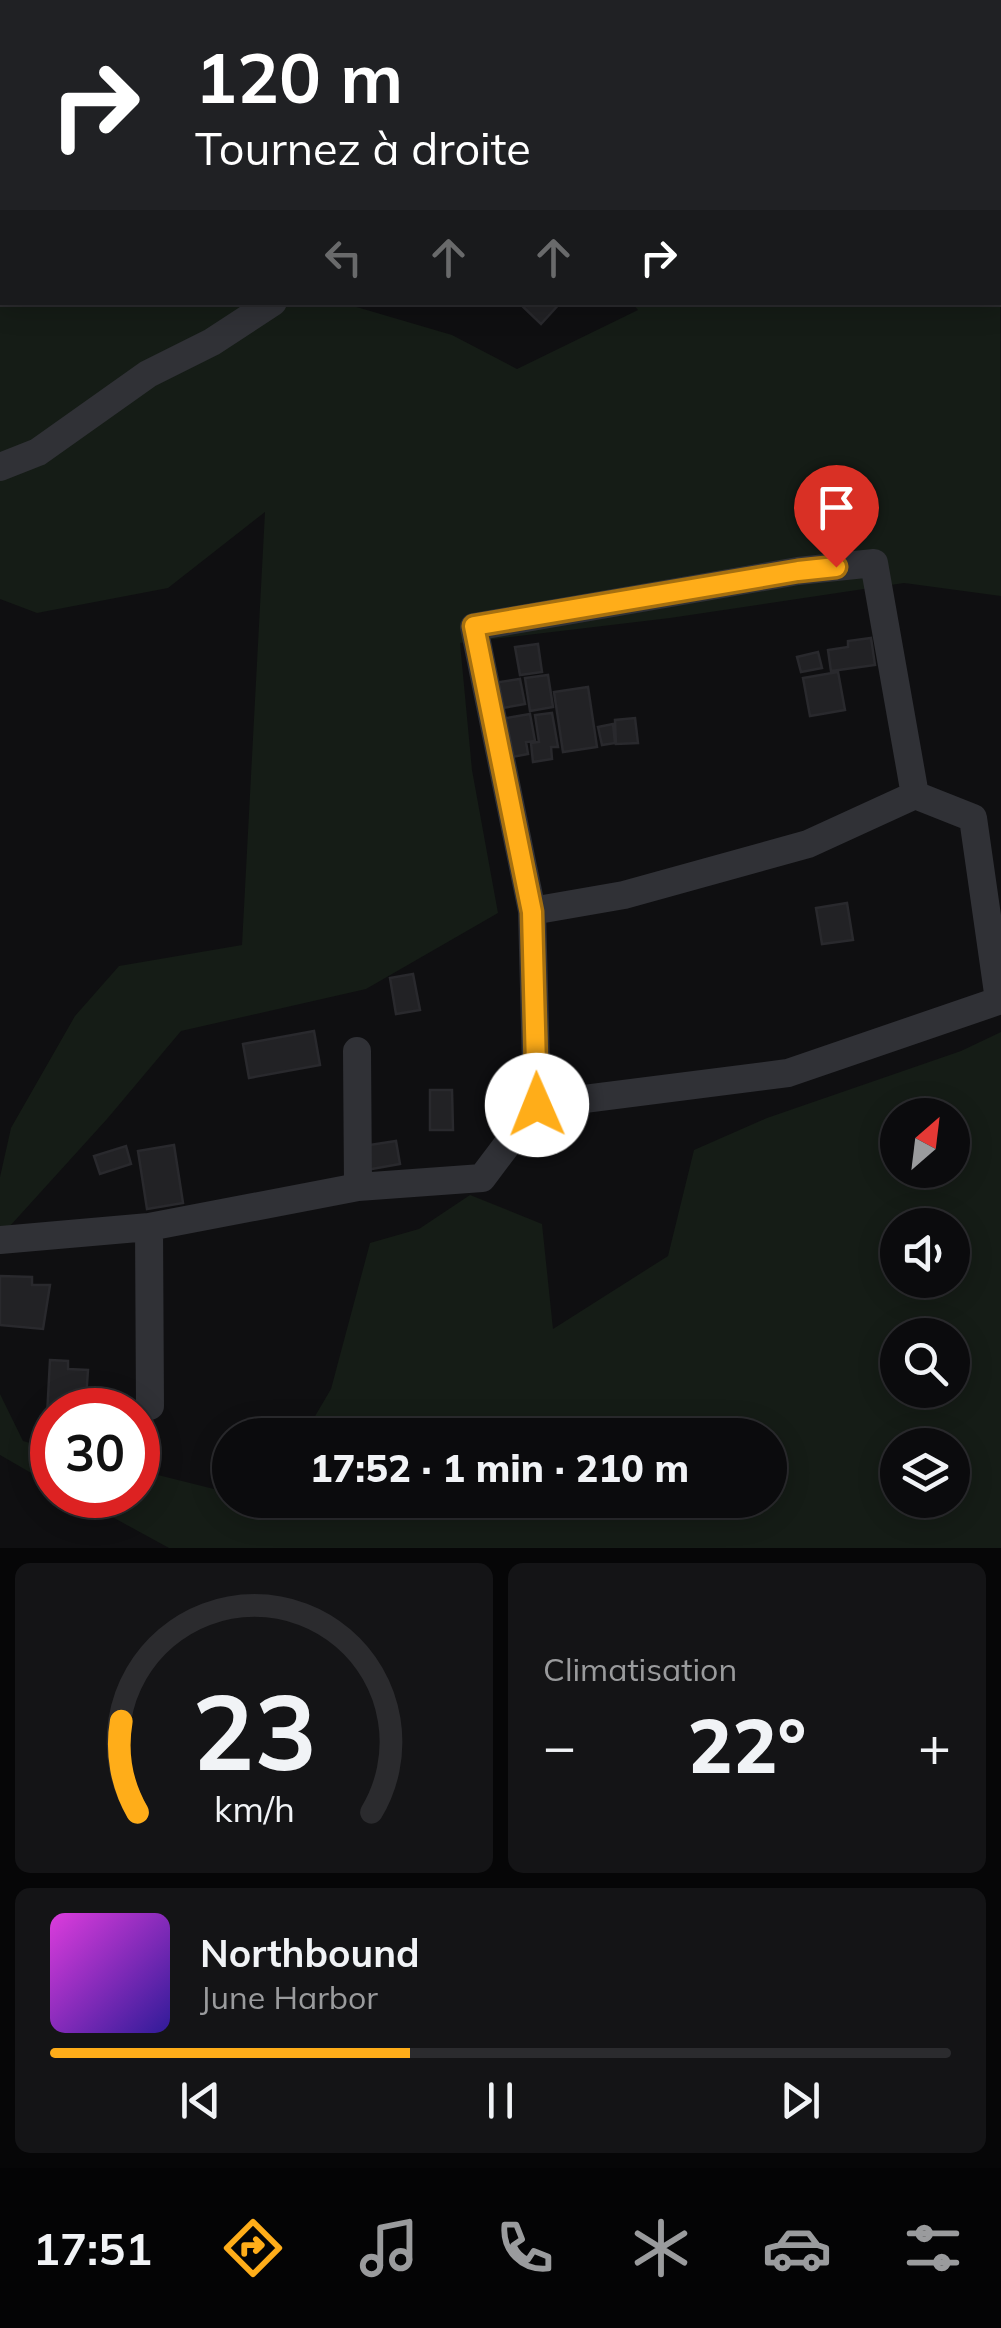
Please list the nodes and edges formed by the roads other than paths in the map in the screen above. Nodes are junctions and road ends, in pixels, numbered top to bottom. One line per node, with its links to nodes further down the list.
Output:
1 (268, 305): 2 (street)
2 (0, 467)
3 (915, 795): 4 (street); 4 (street); 5 (street)
4 (532, 912): 7 (street)
5 (1000, 1000): 7 (street)
6 (358, 1051): 8 (street)
7 (537, 1105): 8 (street)
8 (358, 1187): 9 (street)
9 (149, 1227): 10 (street); 11 (street)
10 (0, 1240)
11 (150, 1388)

